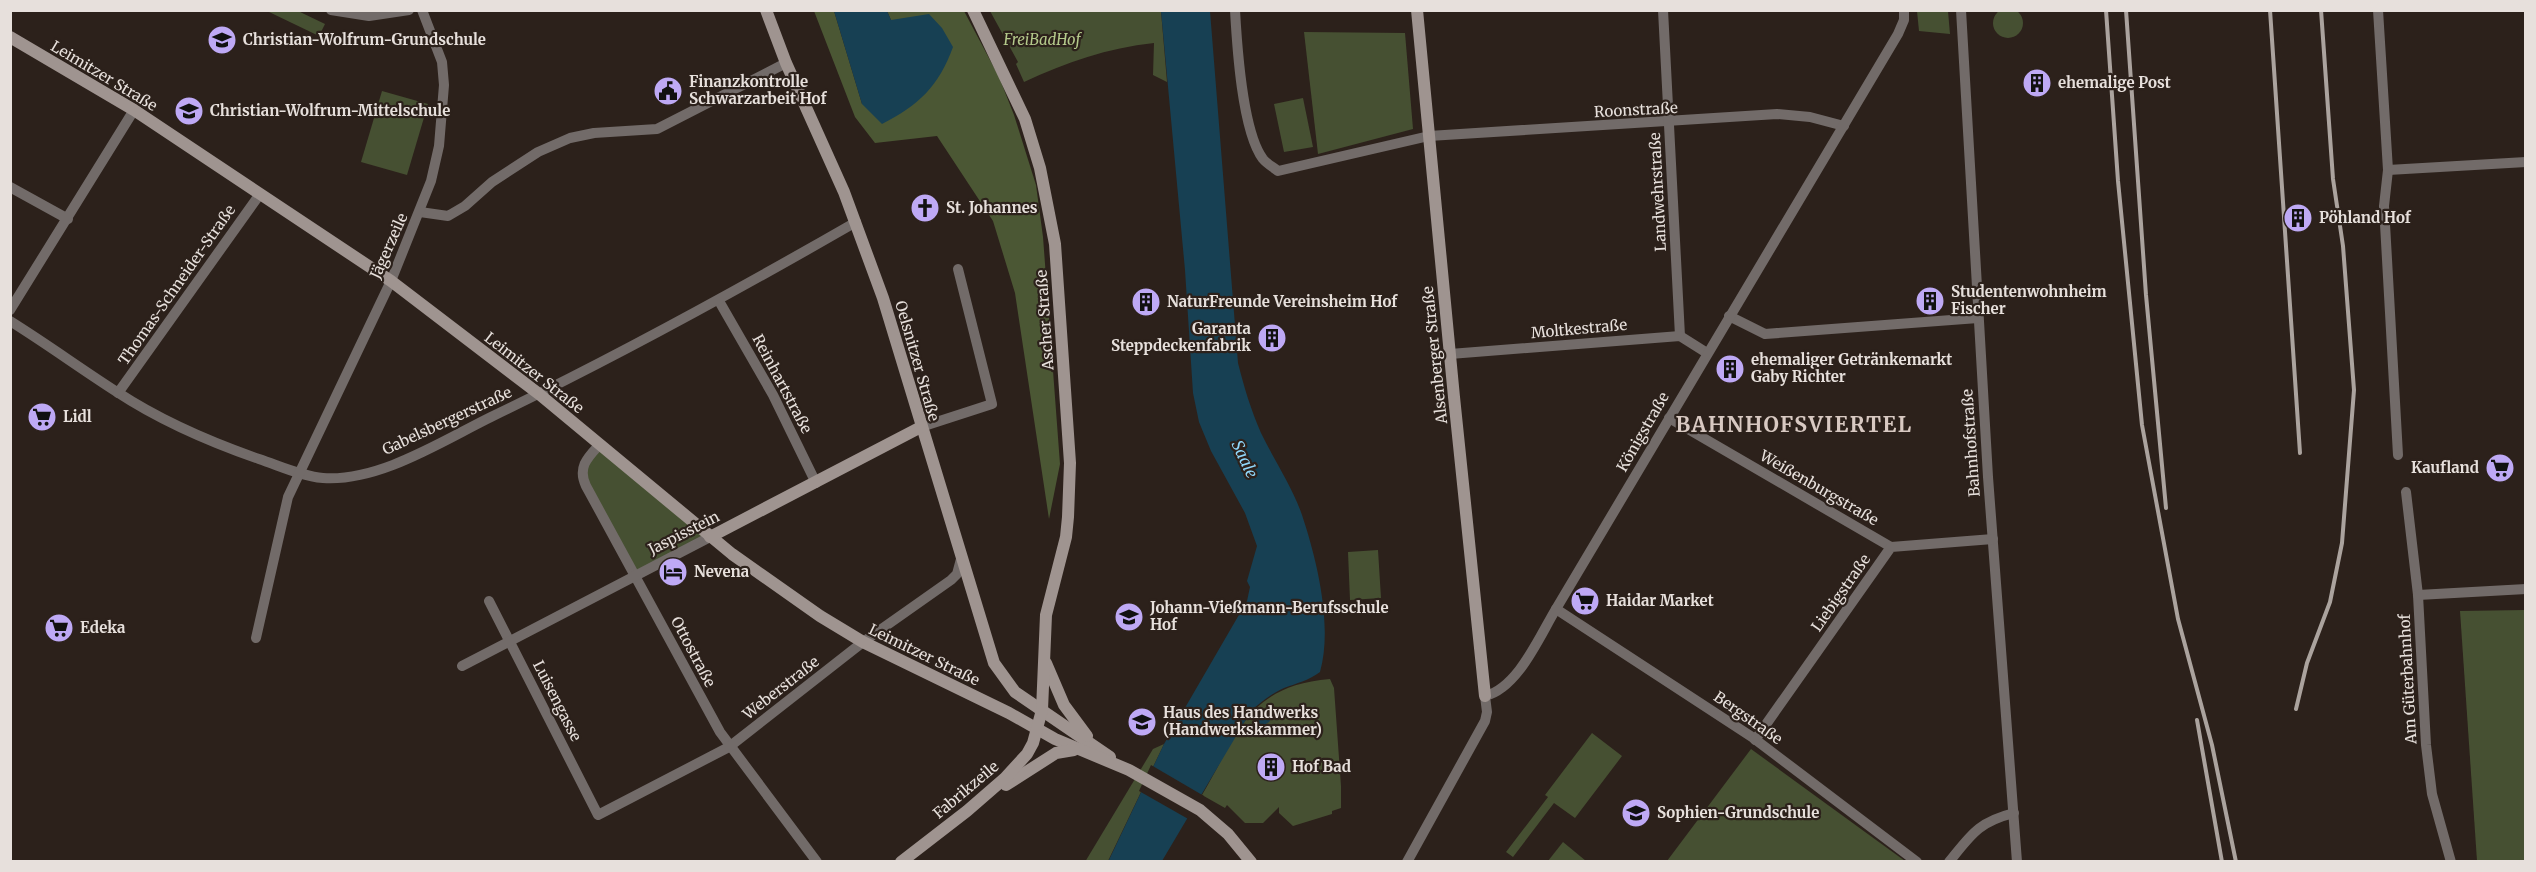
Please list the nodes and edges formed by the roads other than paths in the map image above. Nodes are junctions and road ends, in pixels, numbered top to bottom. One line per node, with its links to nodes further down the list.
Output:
1 (332, 10): 2 (street)
2 (409, 10)
3 (422, 10): 22 (street)
4 (766, 10): 13 (street, Oelsnitzer Straße)
5 (973, 10): 54 (street, Ascher Straße)
6 (1235, 10): 17 (street, Roonstraße)
7 (1417, 10): 17 (street, Alsenberger Straße)
8 (1663, 10): 15 (street, Landwehrstraße)
9 (1904, 10): 16 (street, Königstraße)
10 (1961, 10): 30 (street, Bahnhofstraße)
11 (2378, 10): 19 (street)
12 (10, 38): 14 (street, Leimitzer Straße)
13 (786, 63): 22 (street, Jägerzeile); 24 (street, Oelsnitzer Straße)
14 (134, 110): 21 (street, Leimitzer Straße); 23 (street)
15 (1669, 123): 16 (street, Roonstraße); 17 (street, Roonstraße); 32 (street, Landwehrstraße)
16 (1844, 126): 29 (street, Königstraße)
17 (1429, 136): 34 (street, Alsenberger Straße)
18 (2526, 162): 19 (street)
19 (2388, 170): 40 (street)
20 (10, 187): 23 (street)
21 (260, 194): 26 (street, Leimitzer Straße); 35 (street, Thomas-Schneider-Straße)
22 (420, 212): 26 (street, Jägerzeile)
23 (68, 219): 28 (street)
24 (856, 222): 27 (street, Gabelsbergerstraße); 38 (street, Oelsnitzer Straße)
25 (958, 269): 38 (street)
26 (391, 281): 36 (street, Leimitzer Straße); 41 (street, Jägerzeile)
27 (719, 301): 36 (street, Gabelsbergerstraße); 42 (street, Reinhartstraße)
28 (10, 310)
29 (1729, 316): 30 (street); 33 (street, Königstraße)
30 (1978, 318): 45 (street, Bahnhofstraße)
31 (10, 321): 35 (street, Gabelsbergerstraße)
32 (1680, 336): 33 (street); 34 (street, Moltkestraße)
33 (1707, 353): 37 (street, Königstraße)
34 (1450, 354): 58 (street, Alsenberger Straße)
35 (118, 393): 41 (street, Gabelsbergerstraße)
36 (540, 394): 39 (street, Leimitzer Straße); 41 (street, Gabelsbergerstraße)
37 (1669, 418): 46 (street, Weißenburgstraße); 52 (street, Königstraße)
38 (921, 428): 42 (street, Jaspisstein); 47 (street, Oelsnitzer Straße)
39 (600, 444): 44 (street, Leimitzer Straße); 48 (street, Ottostraße)
40 (2398, 455)
41 (298, 473): 53 (street, Jägerzeile)
42 (816, 483): 44 (street, Jaspisstein)
43 (2406, 492): 50 (street, Am Güterbahnhof)
44 (710, 537): 48 (street, Jaspisstein); 56 (street, Leimitzer Straße)
45 (1993, 539): 46 (street, Liebigstraße); 67 (street, Bahnhofstraße)
46 (1892, 548): 61 (street, Liebigstraße)
47 (961, 559): 56 (street, Weberstraße); 59 (street, Oelsnitzer Straße)
48 (635, 574): 55 (street, Jaspisstein); 62 (street, Ottostraße)
49 (2526, 589): 50 (street)
50 (2418, 595): 76 (street, Am Güterbahnhof)
51 (489, 601): 55 (street, Luisengasse)
52 (1556, 609): 58 (street, Königstraße); 61 (street, Bergstraße)
53 (256, 638)
54 (1044, 640): 59 (street, Ascher Straße); 63 (street, Ascher Straße)
55 (509, 642): 57 (street, Jaspisstein); 68 (street, Luisengasse)
56 (863, 642): 60 (street, Leimitzer Straße); 62 (street, Weberstraße)
57 (462, 666)
58 (1485, 696): 72 (street)
59 (1042, 710): 60 (street, Fabrikzeile); 63 (street, Oelsnitzer Straße)
60 (1038, 730): 64 (street, Leimitzer Straße); 66 (street, Fabrikzeile)
61 (1755, 740): 73 (street, Bergstraße)
62 (729, 747): 68 (street, Weberstraße); 69 (street, Ottostraße)
63 (1101, 750): 65 (street)
64 (1082, 752): 65 (street, Leimitzer Straße); 66 (street)
65 (1134, 773): 71 (street)
66 (967, 811): 70 (street, Fabrikzeile)
67 (2014, 813): 74 (street); 75 (street, Bahnhofstraße)
68 (598, 815)
69 (817, 861)
70 (901, 861)
71 (1251, 861)
72 (1407, 861)
73 (1917, 861)
74 (1949, 861)
75 (2017, 861)
76 (2451, 861)

